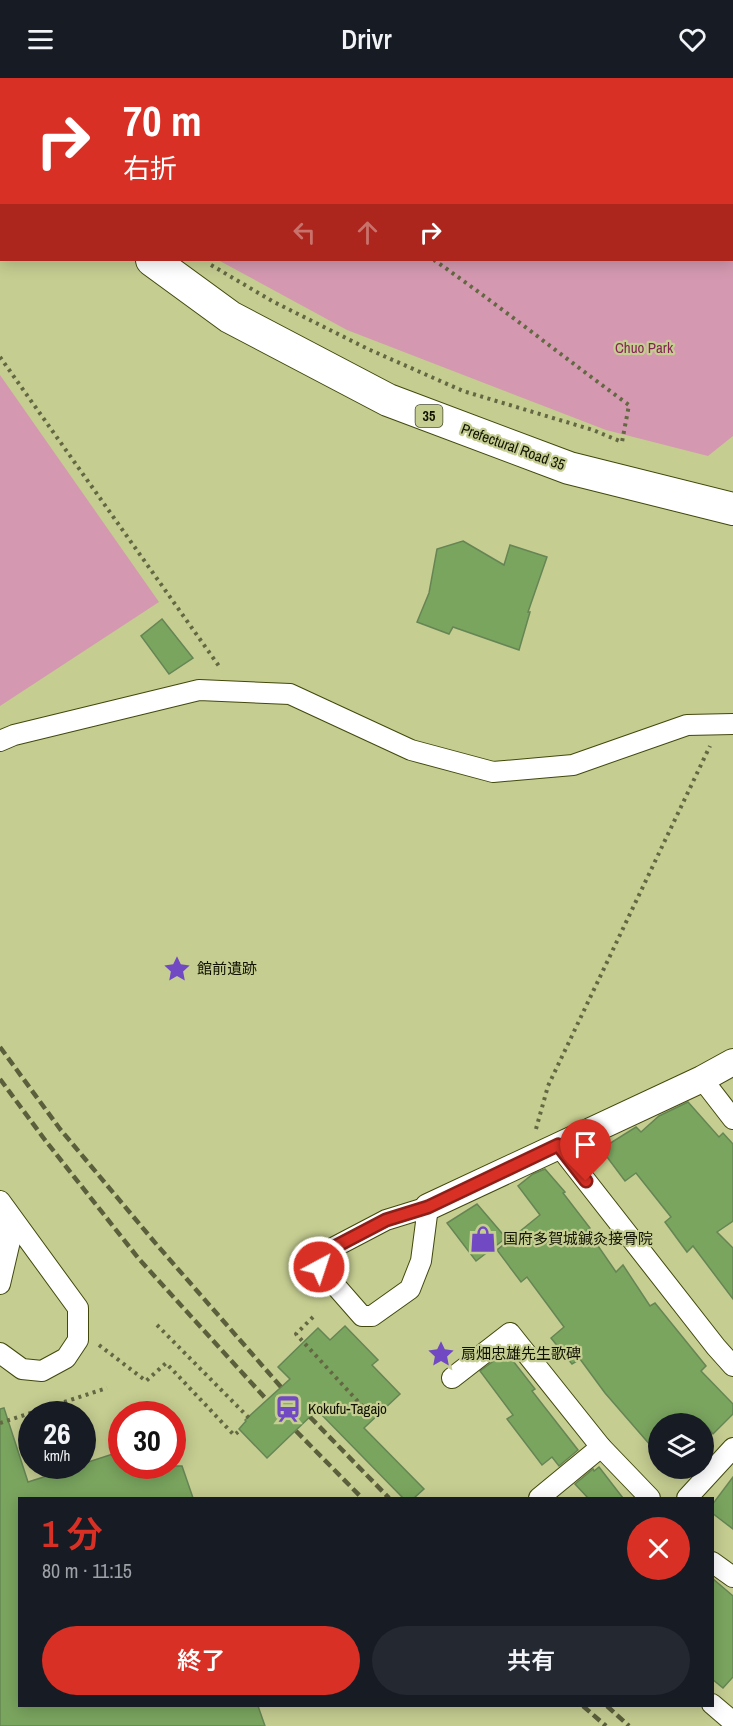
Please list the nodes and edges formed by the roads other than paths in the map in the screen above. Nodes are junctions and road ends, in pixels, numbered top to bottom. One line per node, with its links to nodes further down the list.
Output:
1 (153, 261): 2 (main road, Prefectural Road 35 / 35)
2 (733, 510)
3 (727, 724): 4 (street)
4 (0, 741)
5 (733, 1062): 6 (street)
6 (702, 1078): 7 (street); 8 (street)
7 (733, 1119)
8 (558, 1145): 10 (street); 13 (street)
9 (3, 1206): 11 (street); 12 (street)
10 (428, 1207): 10 (street)
11 (0, 1284)
12 (0, 1353)
13 (733, 1366)
14 (452, 1378): 15 (street)
15 (602, 1446): 17 (street); 18 (street)
16 (733, 1448): 19 (street)
17 (540, 1497)
18 (649, 1497)
19 (688, 1497)
20 (714, 1563): 21 (street)
21 (733, 1577)
22 (714, 1706): 23 (street)
23 (733, 1722)

